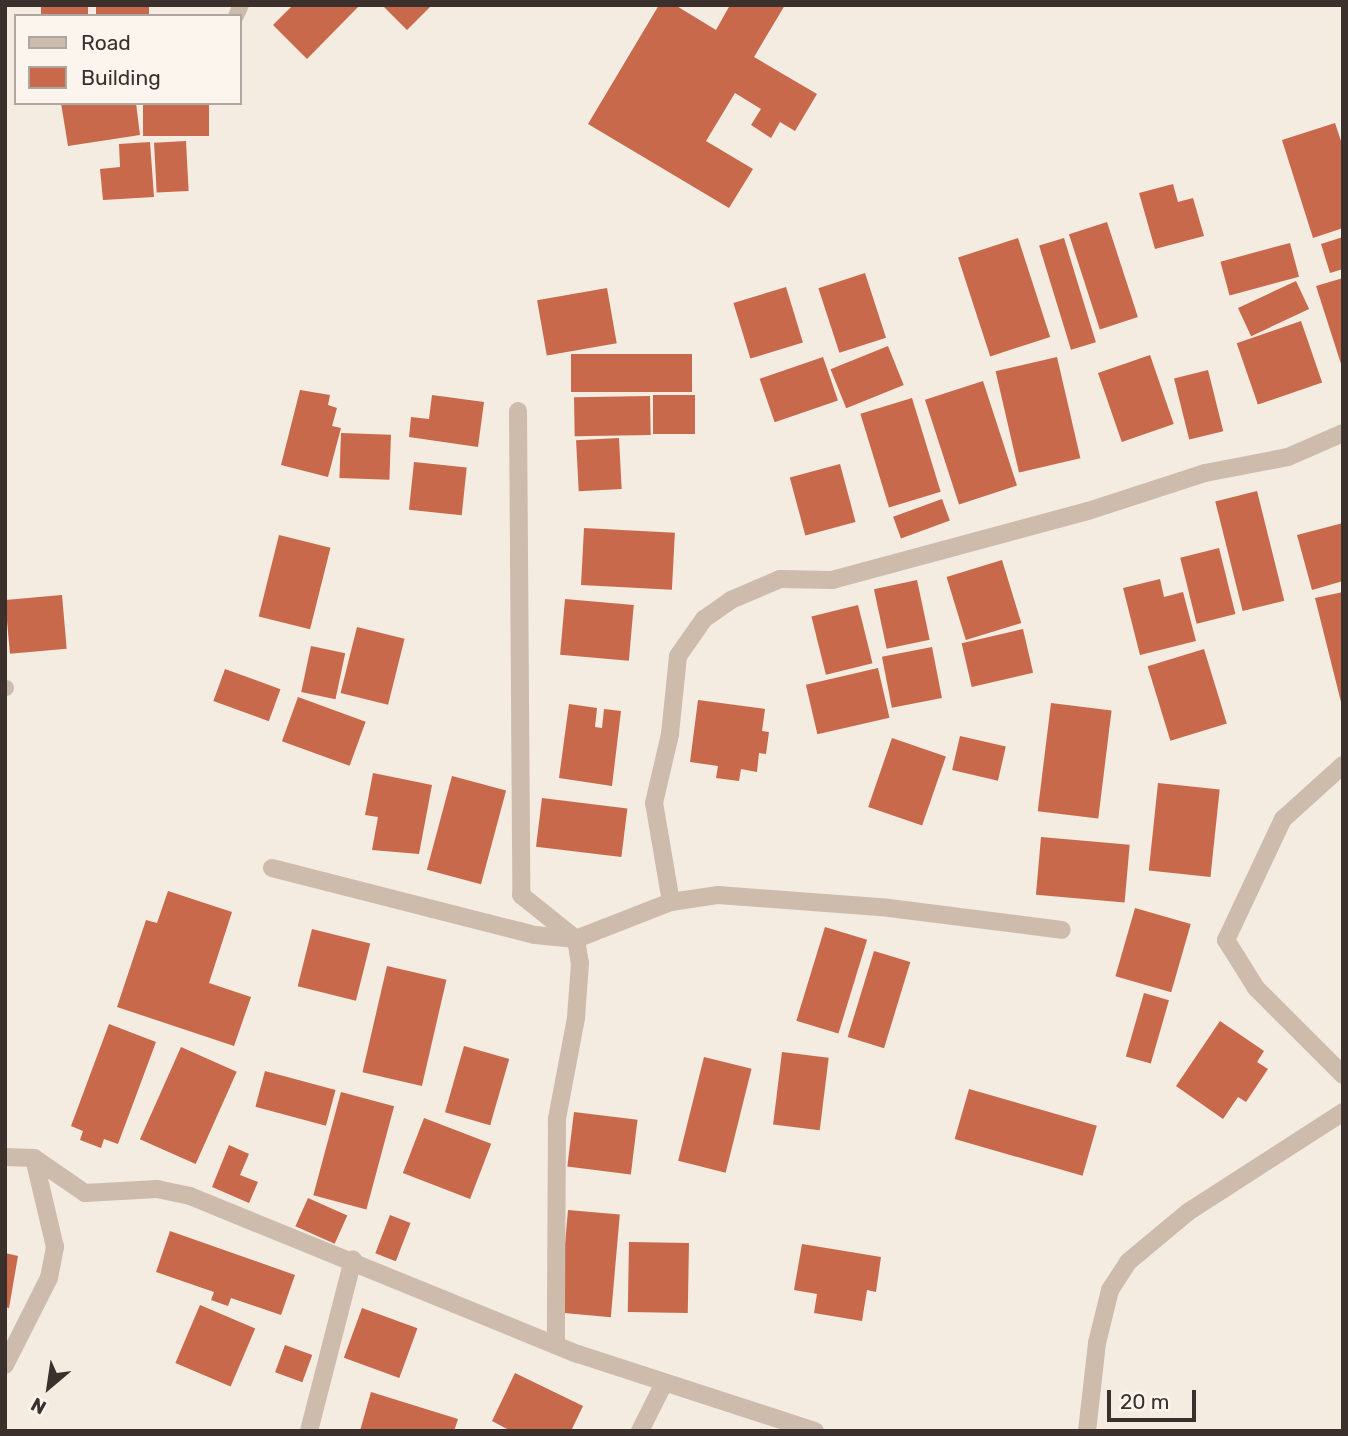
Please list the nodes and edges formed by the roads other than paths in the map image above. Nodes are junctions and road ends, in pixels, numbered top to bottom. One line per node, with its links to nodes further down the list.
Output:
1 (518, 411): 7 (street)
2 (1343, 433): 5 (street)
3 (1343, 765): 8 (street)
4 (272, 868): 7 (street)
5 (671, 902): 6 (street); 7 (street)
6 (1062, 930)
7 (576, 939): 13 (street)
8 (1343, 1075)
9 (1343, 1112): 19 (street)
10 (5, 1157): 11 (street)
11 (34, 1157): 12 (street); 14 (street)
12 (353, 1260): 13 (street); 16 (street)
13 (556, 1345): 15 (street)
14 (5, 1365)
15 (664, 1383): 17 (street); 18 (street)
16 (309, 1431)
17 (640, 1431)
18 (815, 1431)
19 (1087, 1431)

